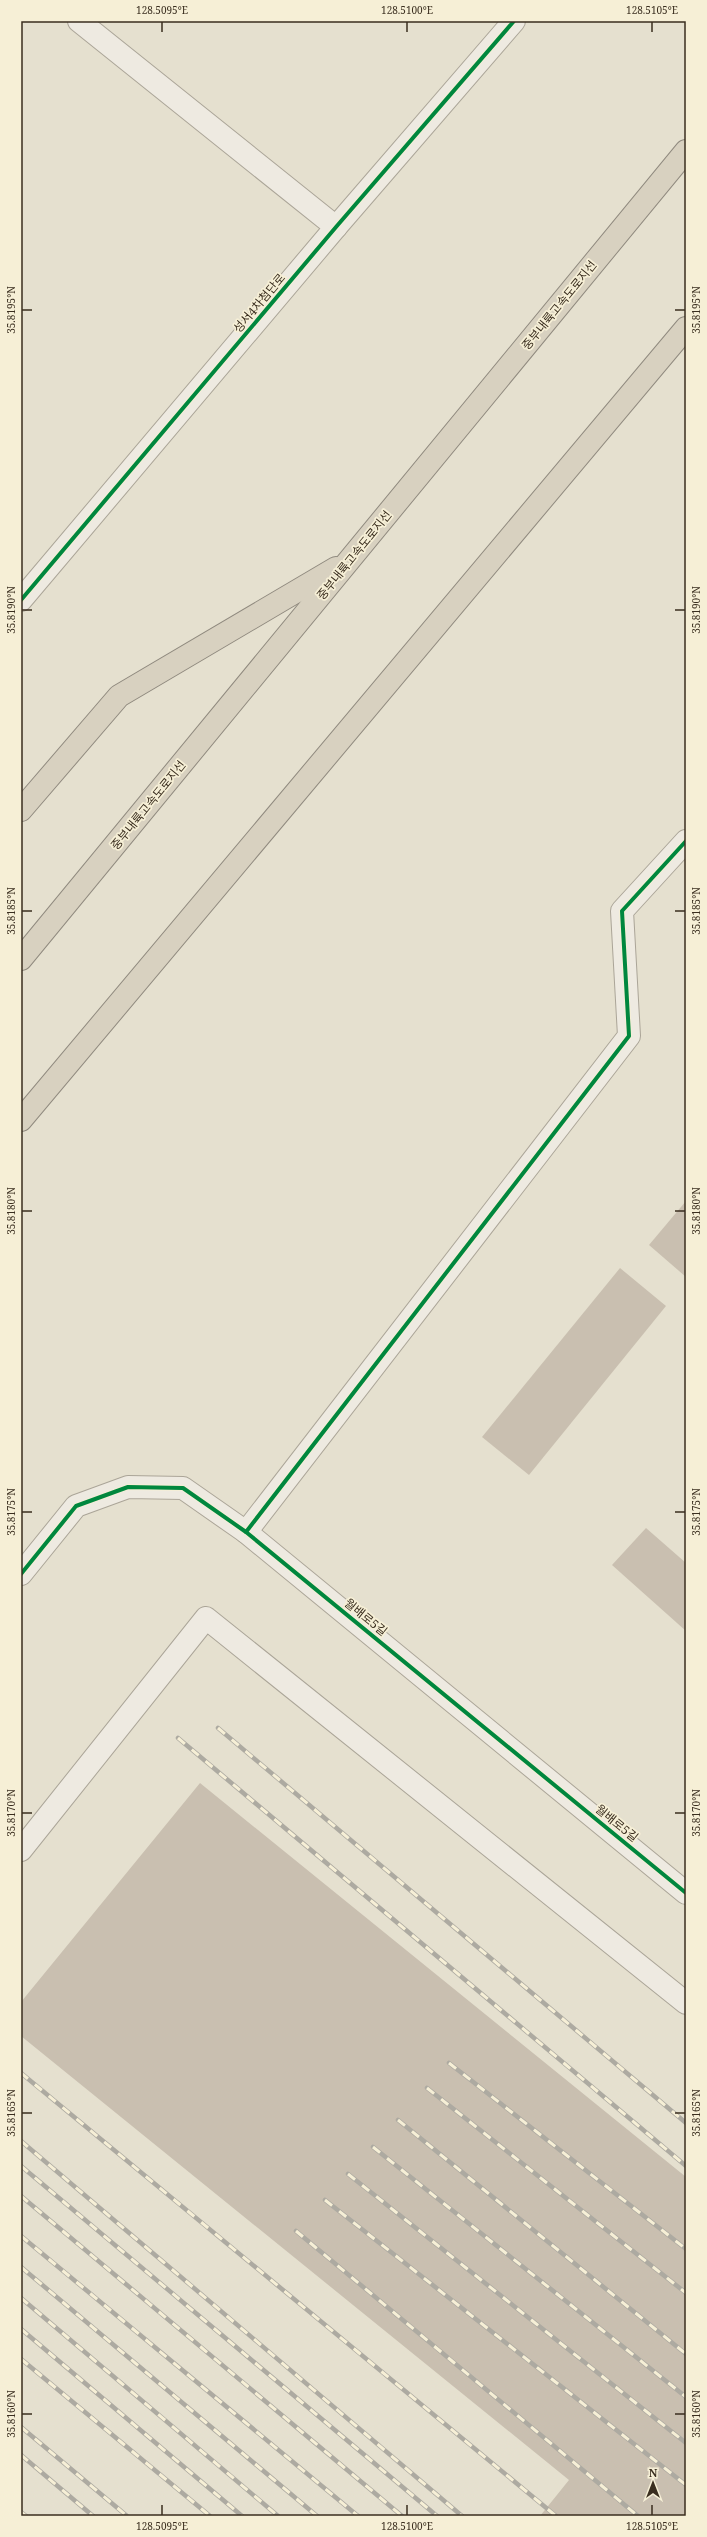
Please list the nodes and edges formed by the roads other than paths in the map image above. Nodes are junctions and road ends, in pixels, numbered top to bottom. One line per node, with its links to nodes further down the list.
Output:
1 (79, 21): 4 (street)
2 (514, 21): 4 (street, 성서4차첨단로)
3 (686, 151): 6 (highway, 중부내륙고속도로지선)
4 (336, 227): 7 (street, 성서4차첨단로)
5 (686, 328): 11 (highway)
6 (349, 560): 8 (highway); 10 (highway, 중부내륙고속도로지선)
7 (21, 600)
8 (21, 810)
9 (686, 841): 12 (street)
10 (21, 959)
11 (21, 1120)
12 (246, 1532): 13 (street, 월배로5길); 15 (street, 월배로5길)
13 (21, 1574)
14 (21, 1850): 16 (street)
15 (686, 1893)
16 (686, 2003)

